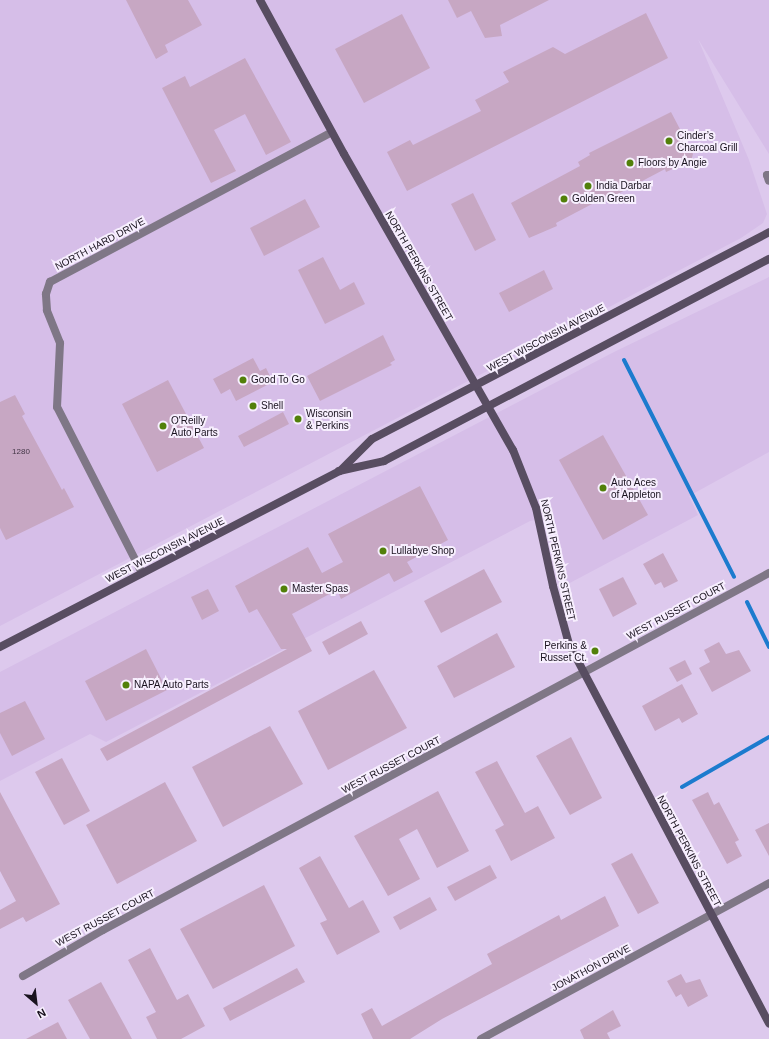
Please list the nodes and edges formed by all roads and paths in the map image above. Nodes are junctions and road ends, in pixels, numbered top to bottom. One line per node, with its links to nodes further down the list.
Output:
1 (260, 0): 2 (main road, NORTH PERKINS STREET)
2 (332, 132): 7 (main road, NORTH PERKINS STREET); 10 (street, NORTH HARD DRIVE)
3 (769, 175): 4 (street)
4 (769, 181)
5 (769, 232): 7 (main road, WEST WISCONSIN AVENUE)
6 (769, 260): 8 (main road, WEST WISCONSIN AVENUE)
7 (476, 386): 8 (main road, NORTH PERKINS STREET); 9 (main road, WEST WISCONSIN AVENUE)
8 (488, 406): 9 (main road, WEST WISCONSIN AVENUE); 13 (main road, NORTH PERKINS STREET)
9 (339, 472): 10 (main road, WEST WISCONSIN AVENUE)
10 (142, 573): 12 (main road, WEST WISCONSIN AVENUE)
11 (769, 573): 13 (street, WEST RUSSET COURT)
12 (0, 647)
13 (583, 672): 15 (main road, NORTH PERKINS STREET); 16 (street, WEST RUSSET COURT)
14 (769, 883): 15 (street, JONATHON DRIVE)
15 (711, 914): 17 (main road, NORTH PERKINS STREET); 18 (street, JONATHON DRIVE)
16 (23, 976)
17 (769, 1024)
18 (481, 1039)

